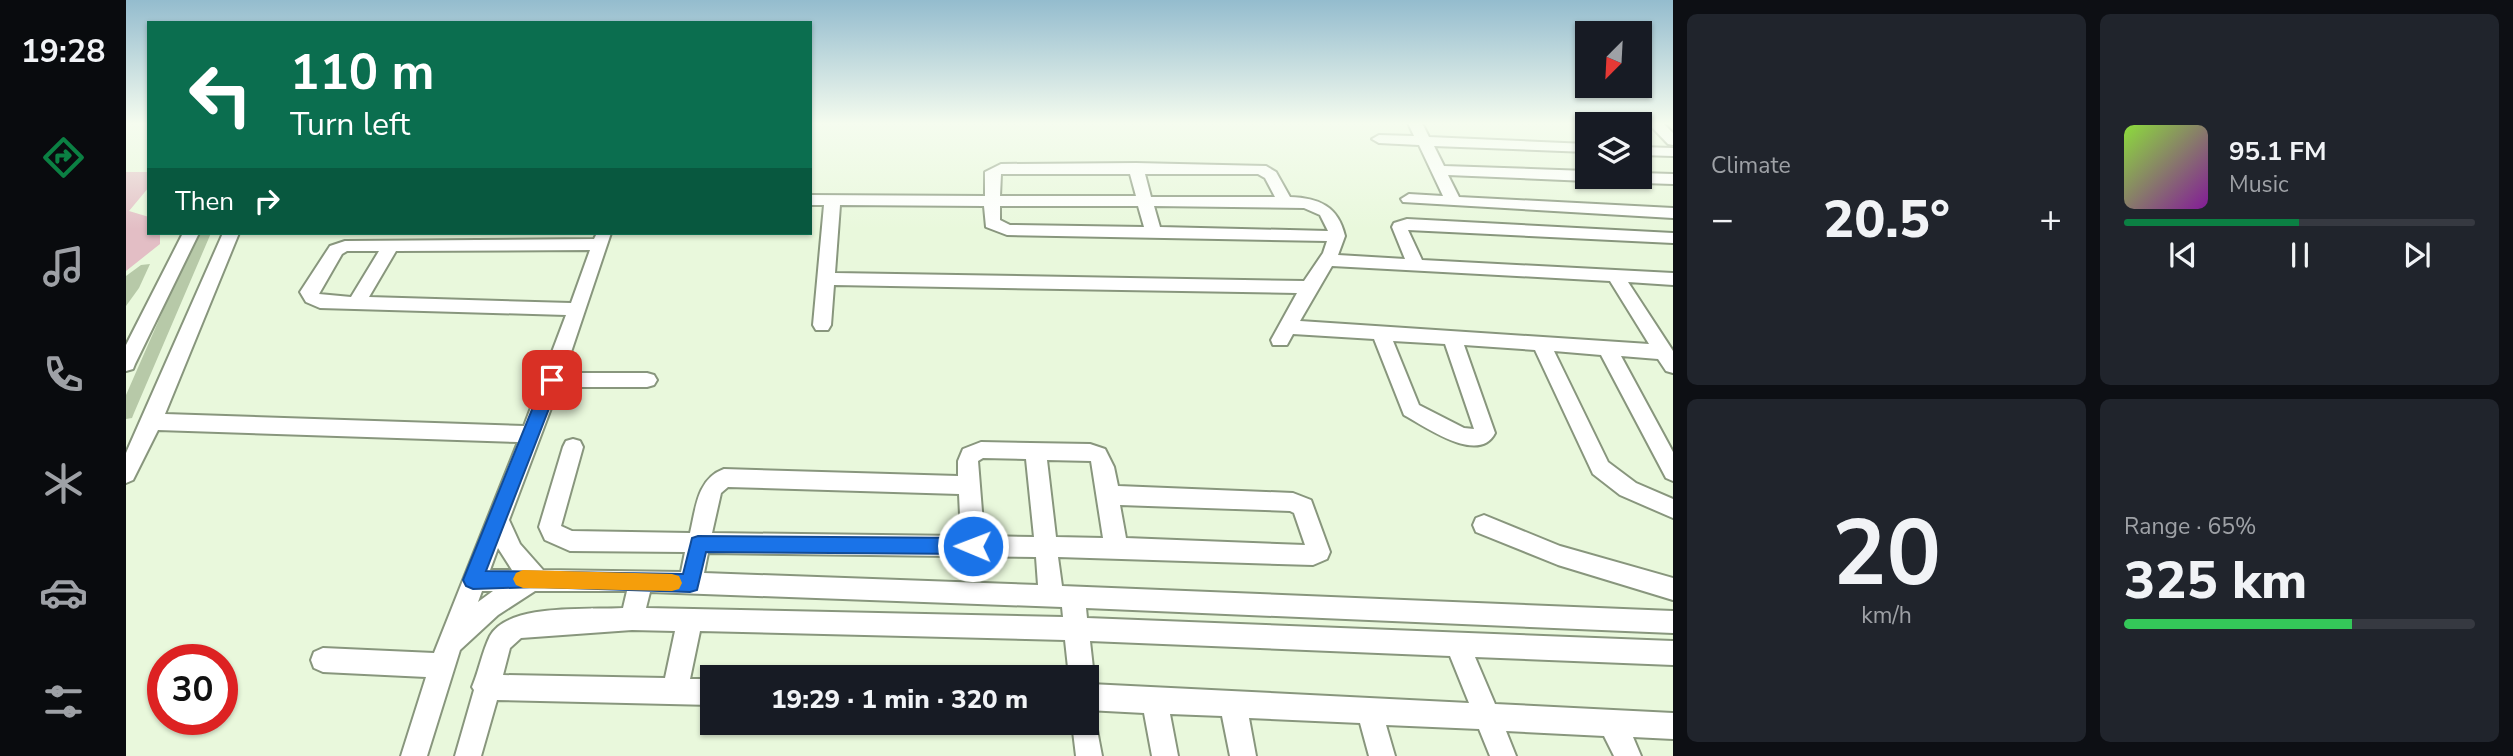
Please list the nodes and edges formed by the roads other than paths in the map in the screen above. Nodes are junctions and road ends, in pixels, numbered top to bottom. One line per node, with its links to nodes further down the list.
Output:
1 (1432, 158): 3 (street)
2 (1136, 168): 10 (street); 11 (street); 12 (street)
3 (1438, 170): 4 (lane); 13 (street)
4 (1575, 176)
5 (1652, 178): 6 (street)
6 (1673, 179)
7 (1409, 199): 13 (street)
8 (812, 200): 9 (street)
9 (832, 200): 10 (street); 25 (street)
10 (992, 201): 11 (street); 15 (street)
11 (1146, 202): 12 (street); 15 (street)
12 (1285, 202): 18 (street)
13 (1454, 202): 14 (street)
14 (1673, 213)
15 (1153, 232): 18 (street)
16 (190, 235): 36 (street)
17 (230, 235): 39 (street)
18 (1337, 236): 22 (street)
19 (1673, 238): 23 (street)
20 (603, 239): 21 (street); 29 (street)
21 (391, 246): 28 (street); 28 (street)
22 (1326, 260): 23 (street); 27 (street)
23 (1418, 266): 24 (street)
24 (1615, 276): 26 (street); 35 (street)
25 (825, 279): 27 (street); 30 (street)
26 (1673, 279)
27 (1308, 288): 31 (street)
28 (357, 302): 29 (street)
29 (577, 309): 37 (street)
30 (822, 325)
31 (1381, 332): 32 (street); 32 (street)
32 (1452, 337): 33 (street)
33 (1541, 344): 34 (street); 47 (street)
34 (1607, 348): 35 (street); 43 (street)
35 (1668, 359)
36 (126, 364)
37 (552, 380): 38 (street); 40 (street)
38 (647, 380)
39 (152, 422): 40 (street); 44 (street)
40 (530, 434): 48 (street)
41 (573, 447): 50 (street)
42 (1036, 452): 45 (street); 46 (street); 52 (street)
43 (1673, 472)
44 (126, 474)
45 (969, 485): 50 (street); 51 (street)
46 (1108, 495): 53 (street); 53 (street)
47 (1673, 509)
48 (497, 516): 54 (street); 55 (street)
49 (1484, 525): 58 (street)
50 (698, 544): 51 (street); 57 (street)
51 (973, 546): 52 (street)
52 (1046, 548): 53 (street); 59 (street)
53 (1116, 548)
54 (537, 579): 55 (street); 56 (street); 68 (street)
55 (473, 580): 68 (street)
56 (641, 582): 57 (street); 61 (street)
57 (690, 583): 59 (street)
58 (1673, 589)
59 (1062, 596): 60 (street); 64 (street)
60 (1391, 610): 63 (street); 65 (street)
61 (632, 619): 62 (street); 71 (street)
62 (690, 620): 64 (street); 72 (street)
63 (1673, 622)
64 (1075, 627): 65 (street); 70 (street)
65 (1403, 642): 66 (street)
66 (1458, 644): 67 (street); 78 (street)
67 (1673, 653)
68 (445, 657): 69 (street); 82 (street)
69 (323, 660)
70 (1080, 665)
71 (485, 687): 72 (street); 83 (street)
72 (675, 691): 73 (street)
73 (700, 692)
74 (1099, 698): 75 (street)
75 (1155, 701): 76 (street); 85 (street)
76 (1233, 704): 77 (street); 86 (street)
77 (1369, 710): 78 (street); 87 (street)
78 (1488, 716): 79 (street); 88 (street)
79 (1612, 723): 80 (street); 89 (street)
80 (1673, 726)
81 (1087, 735): 84 (street)
82 (414, 756)
83 (468, 756)
84 (1089, 756)
85 (1166, 756)
86 (1243, 756)
87 (1382, 756)
88 (1503, 756)
89 (1628, 756)

